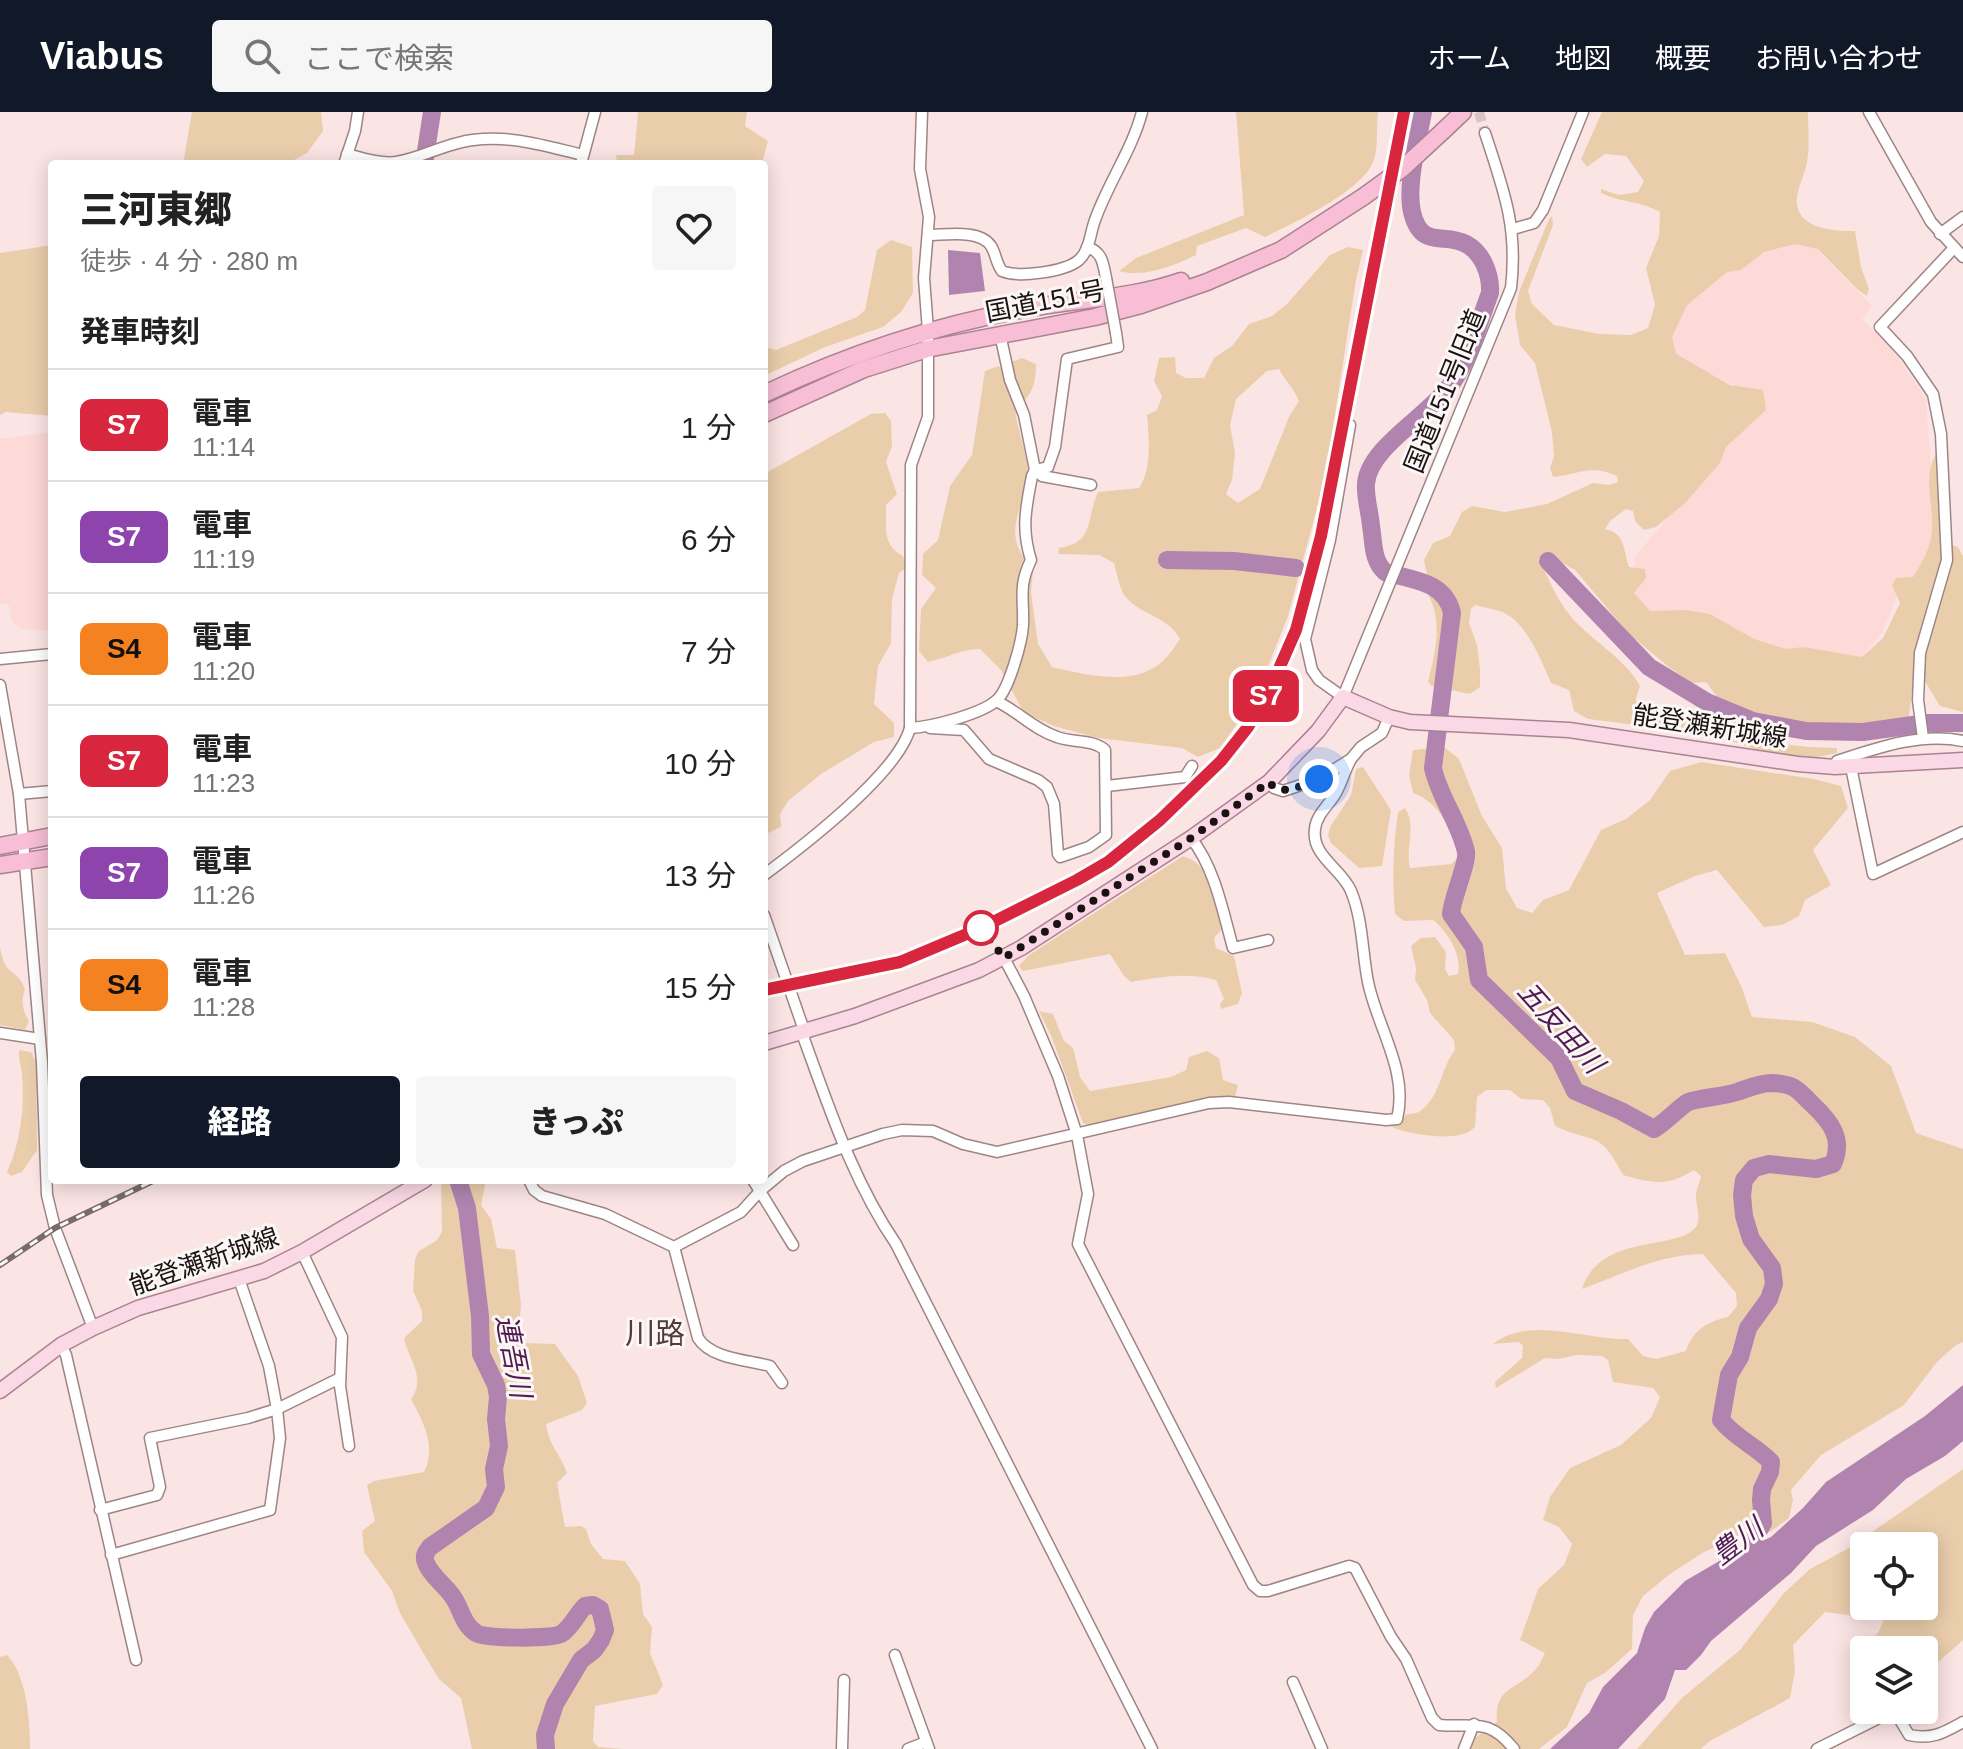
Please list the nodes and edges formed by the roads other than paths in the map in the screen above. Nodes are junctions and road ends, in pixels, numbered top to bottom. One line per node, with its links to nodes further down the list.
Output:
1 (358, 112): 9 (street)
2 (595, 112): 10 (street)
3 (922, 112): 16 (street)
4 (1142, 112): 17 (street)
5 (1461, 112): 13 (highway, 国道151号, bridge)
6 (1583, 112): 14 (street)
7 (1869, 112): 15 (street)
8 (1485, 133): 14 (street, 国道151号旧道)
9 (345, 159)
10 (582, 159): 11 (street)
11 (402, 160)
12 (1963, 217): 15 (street)
13 (1330, 219): 20 (highway, 国道151号); 21 (highway, 国道151号)
14 (1513, 229): 31 (street, 国道151号旧道)
15 (1940, 234): 18 (street)
16 (928, 235): 17 (street); 20 (street)
17 (1087, 247): 26 (street, bridge)
18 (1953, 249): 19 (street); 36 (street)
19 (1963, 257)
20 (928, 331): 22 (street); 23 (highway, 国道151号)
21 (1000, 334): 22 (highway, 国道151号); 26 (street)
22 (927, 349): 24 (highway, 国道151号); 35 (street)
23 (768, 392)
24 (768, 412)
25 (1350, 425): 31 (street)
26 (1035, 470): 27 (street); 32 (street)
27 (1091, 485)
28 (48, 654): 29 (street)
29 (0, 659)
30 (0, 685): 45 (street)
31 (1343, 697): 33 (main road); 42 (main road)
32 (996, 701): 34 (street); 43 (street)
33 (1389, 717): 38 (street); 41 (main road, 能登瀬新城線)
34 (924, 726): 35 (street); 43 (street)
35 (910, 728): 54 (street)
36 (1923, 735): 37 (street); 41 (street)
37 (1963, 741)
38 (1351, 759): 42 (street); 63 (street)
39 (1963, 760): 41 (main road, 能登瀬新城線)
40 (1192, 766): 43 (street)
41 (1843, 767): 46 (street)
42 (1269, 782): 48 (main road)
43 (1107, 786)
44 (48, 791): 45 (street)
45 (19, 794): 49 (street)
46 (1963, 832)
47 (48, 837): 49 (highway)
48 (1191, 838): 56 (street); 57 (main road)
49 (22, 843): 50 (highway); 52 (street)
50 (0, 846)
51 (48, 858): 52 (highway)
52 (24, 862): 53 (highway); 60 (street)
53 (0, 865)
54 (768, 872)
55 (768, 927): 59 (street)
56 (1268, 940)
57 (1004, 958): 59 (main road); 63 (street)
58 (0, 1033): 60 (street)
59 (805, 1033): 61 (main road); 64 (street)
60 (40, 1039): 62 (street)
61 (768, 1042)
62 (48, 1120): 73 (street)
63 (1077, 1135): 64 (street); 87 (street)
64 (843, 1146): 68 (street); 92 (street)
65 (418, 1184): 71 (main road, 能登瀬新城線)
66 (531, 1184): 70 (street)
67 (756, 1184): 68 (street)
68 (760, 1191): 69 (street); 70 (street)
69 (793, 1245)
70 (674, 1247): 76 (street)
71 (302, 1252): 72 (main road, 能登瀬新城線); 75 (street)
72 (239, 1279): 73 (main road, 能登瀬新城線); 78 (street)
73 (93, 1328): 74 (main road, 能登瀬新城線)
74 (61, 1345): 77 (main road, 能登瀬新城線); 80 (street)
75 (340, 1378): 78 (street); 79 (street)
76 (782, 1383)
77 (0, 1391)
78 (277, 1409): 80 (street); 81 (street)
79 (349, 1446)
80 (100, 1510): 81 (street)
81 (111, 1555): 83 (street)
82 (895, 1655): 88 (street)
83 (136, 1660)
84 (844, 1680): 90 (street)
85 (1293, 1682): 93 (street)
86 (1963, 1722): 95 (street)
87 (1474, 1724): 89 (street); 94 (street)
88 (928, 1745): 91 (street)
89 (1510, 1745)
90 (842, 1749)
91 (908, 1749)
92 (1152, 1749)
93 (1322, 1749)
94 (1464, 1749)
95 (1817, 1749)

